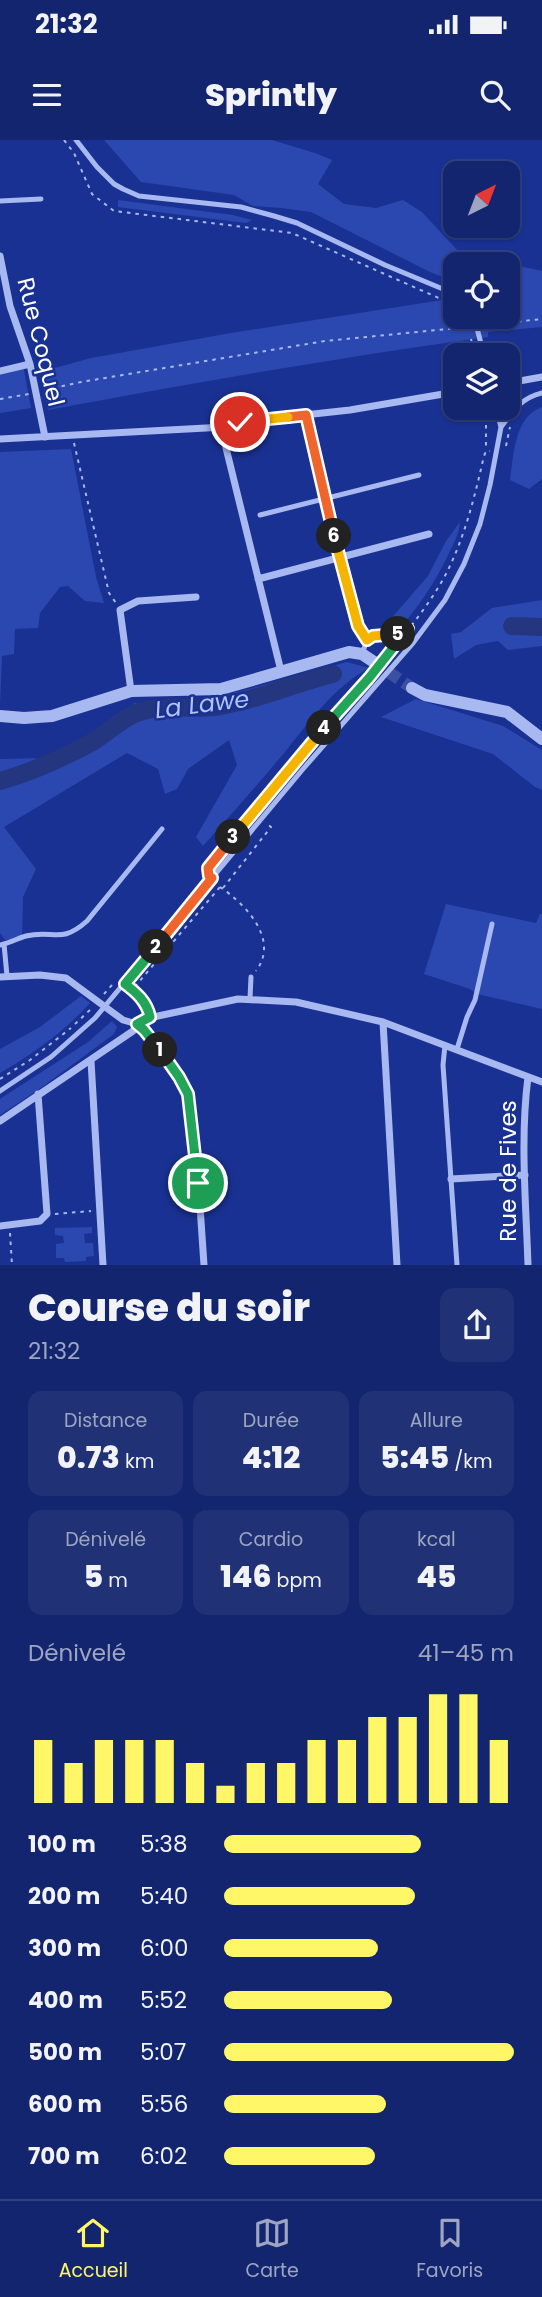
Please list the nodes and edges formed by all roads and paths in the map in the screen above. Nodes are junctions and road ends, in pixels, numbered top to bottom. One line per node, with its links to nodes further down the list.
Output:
1 (64, 140): 7 (path)
2 (76, 140): 6 (lane)
3 (41, 199): 4 (lane)
4 (0, 201)
5 (0, 256): 13 (street, Rue Coquel)
6 (443, 290)
7 (443, 300)
8 (542, 319): 9 (path)
9 (520, 321)
10 (448, 329): 17 (path)
11 (471, 337): 12 (path)
12 (472, 343)
13 (30, 364): 14 (street); 17 (street, Rue Coquel)
14 (0, 371)
15 (542, 377): 16 (street)
16 (520, 381)
17 (37, 392): 20 (path); 28 (street, Rue Coquel)
18 (542, 393): 25 (lane)
19 (443, 394): 21 (street)
20 (0, 399)
21 (306, 415): 26 (street); 34 (street)
22 (486, 420): 30 (path)
23 (499, 420): 25 (lane)
24 (511, 426): 32 (path)
25 (501, 427): 52 (lane)
26 (225, 428): 27 (street); 38 (street)
27 (72, 435): 28 (street); 40 (path)
28 (45, 437): 29 (street)
29 (0, 439)
30 (486, 450): 31 (path); 42 (path)
31 (491, 452)
32 (504, 454)
33 (419, 475): 34 (lane)
34 (325, 500): 35 (lane); 37 (street)
35 (260, 515)
36 (429, 534): 37 (street)
37 (340, 559): 38 (street); 41 (street)
38 (258, 579): 46 (street)
39 (196, 597): 40 (street)
40 (120, 610): 48 (street)
41 (356, 615): 43 (path)
42 (408, 629): 43 (path); 45 (path)
43 (370, 638): 44 (lane)
44 (362, 654): 45 (street); 46 (street)
45 (378, 664): 51 (path)
46 (281, 671): 48 (street)
47 (412, 688): 50 (street)
48 (131, 691): 49 (street)
49 (0, 716)
50 (542, 739)
51 (252, 813): 52 (path); 54 (path)
52 (261, 820): 54 (lane); 55 (path)
53 (162, 829): 57 (lane)
54 (212, 878): 55 (path); 60 (lane)
55 (221, 888): 59 (path); 61 (path)
56 (492, 924): 69 (lane)
57 (2, 945): 58 (lane)
58 (3, 977): 67 (street)
59 (251, 977): 62 (lane)
60 (125, 984): 61 (path); 63 (path); 74 (lane)
61 (132, 990): 65 (path)
62 (250, 998): 65 (street); 66 (street)
63 (100, 999)
64 (91, 1009): 72 (path)
65 (150, 1017): 67 (street)
66 (383, 1022): 68 (street); 86 (street)
67 (137, 1024): 70 (street); 85 (street)
68 (445, 1045): 69 (street); 78 (lane)
69 (457, 1049): 71 (street)
70 (91, 1061): 75 (street); 79 (street)
71 (528, 1077): 73 (street); 77 (street, Rue de Fives)
72 (0, 1079)
73 (542, 1082)
74 (0, 1091)
75 (38, 1094): 76 (street); 80 (street)
76 (0, 1121)
77 (525, 1175): 78 (street); 88 (street, Rue de Fives)
78 (451, 1179): 87 (lane)
79 (100, 1210): 80 (path); 84 (street)
80 (47, 1214): 81 (street)
81 (10, 1225): 82 (street); 83 (path)
82 (0, 1226)
83 (12, 1265)
84 (103, 1265)
85 (204, 1265)
86 (397, 1265)
87 (457, 1265)
88 (528, 1265)

